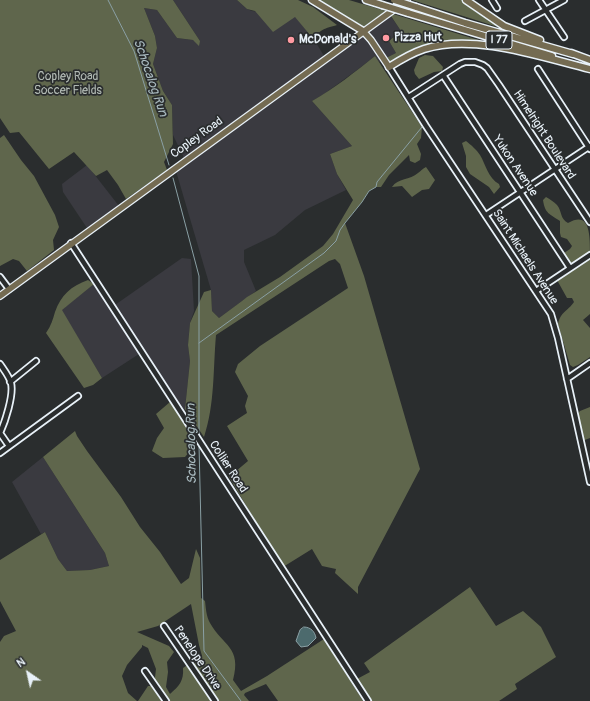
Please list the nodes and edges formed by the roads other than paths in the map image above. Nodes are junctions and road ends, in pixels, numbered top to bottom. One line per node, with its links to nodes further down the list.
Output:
1 (312, 0): 12 (highway)
2 (366, 0): 18 (highway, I 77, bridge)
3 (394, 0): 14 (highway, I 77, bridge)
4 (407, 0): 12 (main road, Copley Road)
5 (466, 0): 14 (highway)
6 (492, 0): 9 (street)
7 (539, 0): 10 (street)
8 (564, 0): 10 (street)
9 (497, 8)
10 (546, 9): 11 (street); 13 (street)
11 (525, 21)
12 (363, 31): 16 (main road); 26 (main road, Copley Road)
13 (564, 37)
14 (573, 54): 15 (highway, I 77)
15 (590, 60)
16 (389, 67): 18 (highway); 20 (street, Saint Michaels Avenue)
17 (538, 69): 21 (street)
18 (590, 69)
19 (443, 75): 20 (street); 22 (street, Himelright Boulevard); 23 (street, Yukon Avenue)
20 (409, 97): 24 (street, Saint Michaels Avenue)
21 (590, 147): 22 (street)
22 (555, 169): 23 (street); 25 (street, Himelright Boulevard)
23 (521, 192): 24 (street); 28 (street, Yukon Avenue)
24 (486, 215): 31 (street, Saint Michaels Avenue)
25 (590, 222)
26 (71, 243): 30 (main road, Copley Road); 48 (street, Collier Road)
27 (590, 255): 28 (street)
28 (570, 268): 31 (street)
29 (0, 277): 30 (street)
30 (9, 289): 32 (main road, Copley Road)
31 (536, 291): 36 (street, Saint Michaels Avenue)
32 (0, 296)
33 (36, 361): 37 (street)
34 (590, 363): 36 (street)
35 (0, 364): 37 (street)
36 (567, 379): 42 (street, Saint Michaels Avenue)
37 (10, 382): 39 (street)
38 (78, 396): 40 (street)
39 (0, 433): 40 (street)
40 (9, 446): 41 (street)
41 (0, 453)
42 (588, 461): 43 (street, Saint Michaels Avenue)
43 (590, 482)
44 (164, 626): 47 (street, Penelope Drive)
45 (145, 671): 46 (street)
46 (166, 701)
47 (215, 701)
48 (368, 701)

